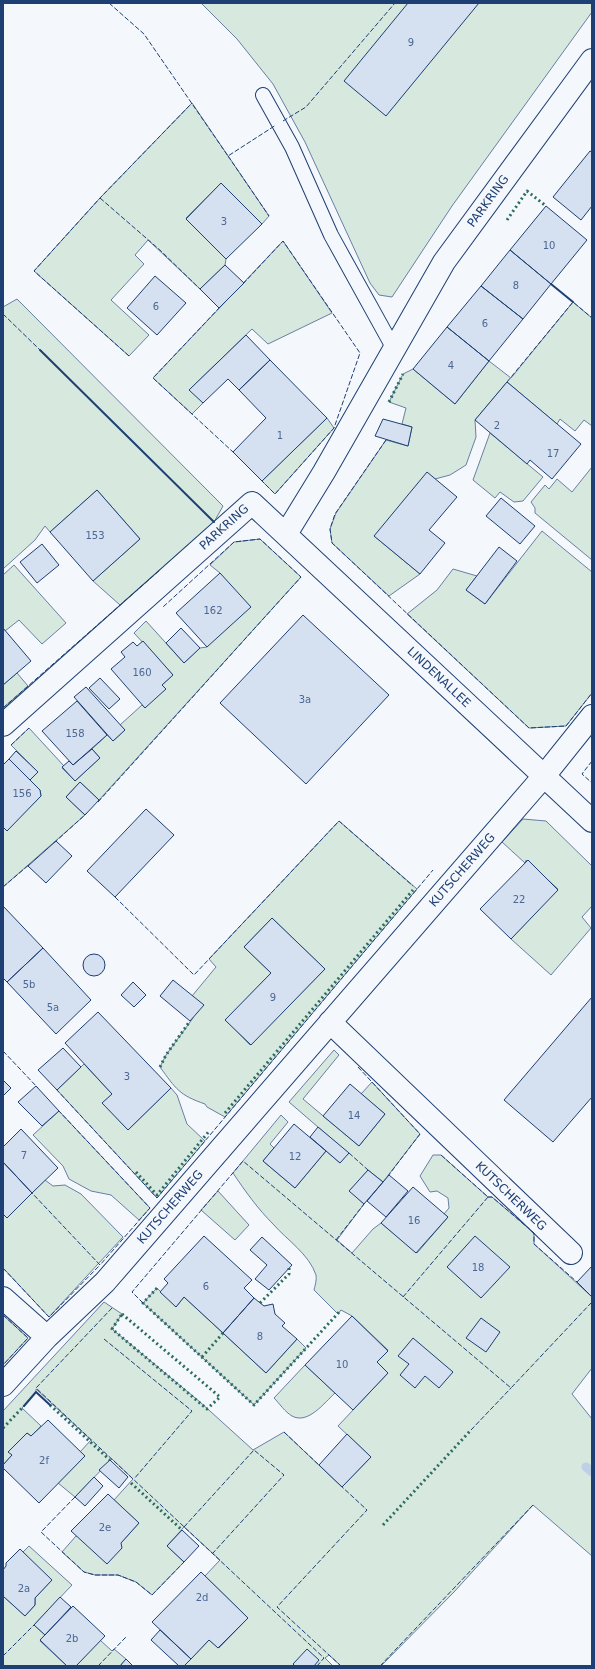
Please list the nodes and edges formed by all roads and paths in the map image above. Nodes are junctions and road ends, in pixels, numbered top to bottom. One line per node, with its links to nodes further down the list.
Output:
1 (592, 60): 3 (street, PARKRING)
2 (263, 95): 3 (lane)
3 (394, 349): 4 (street, PARKRING)
4 (286, 534): 6 (street, PARKRING); 7 (street, LINDENALLEE)
5 (592, 716): 7 (street, KUTSCHERWEG)
6 (3, 725)
7 (544, 776): 8 (street, LINDENALLEE); 9 (street, KUTSCHERWEG)
8 (592, 821)
9 (330, 1022): 10 (street, KUTSCHERWEG); 12 (street, KUTSCHERWEG)
10 (571, 1253)
11 (3, 1298): 12 (street)
12 (47, 1337): 13 (street, KUTSCHERWEG)
13 (3, 1385)

